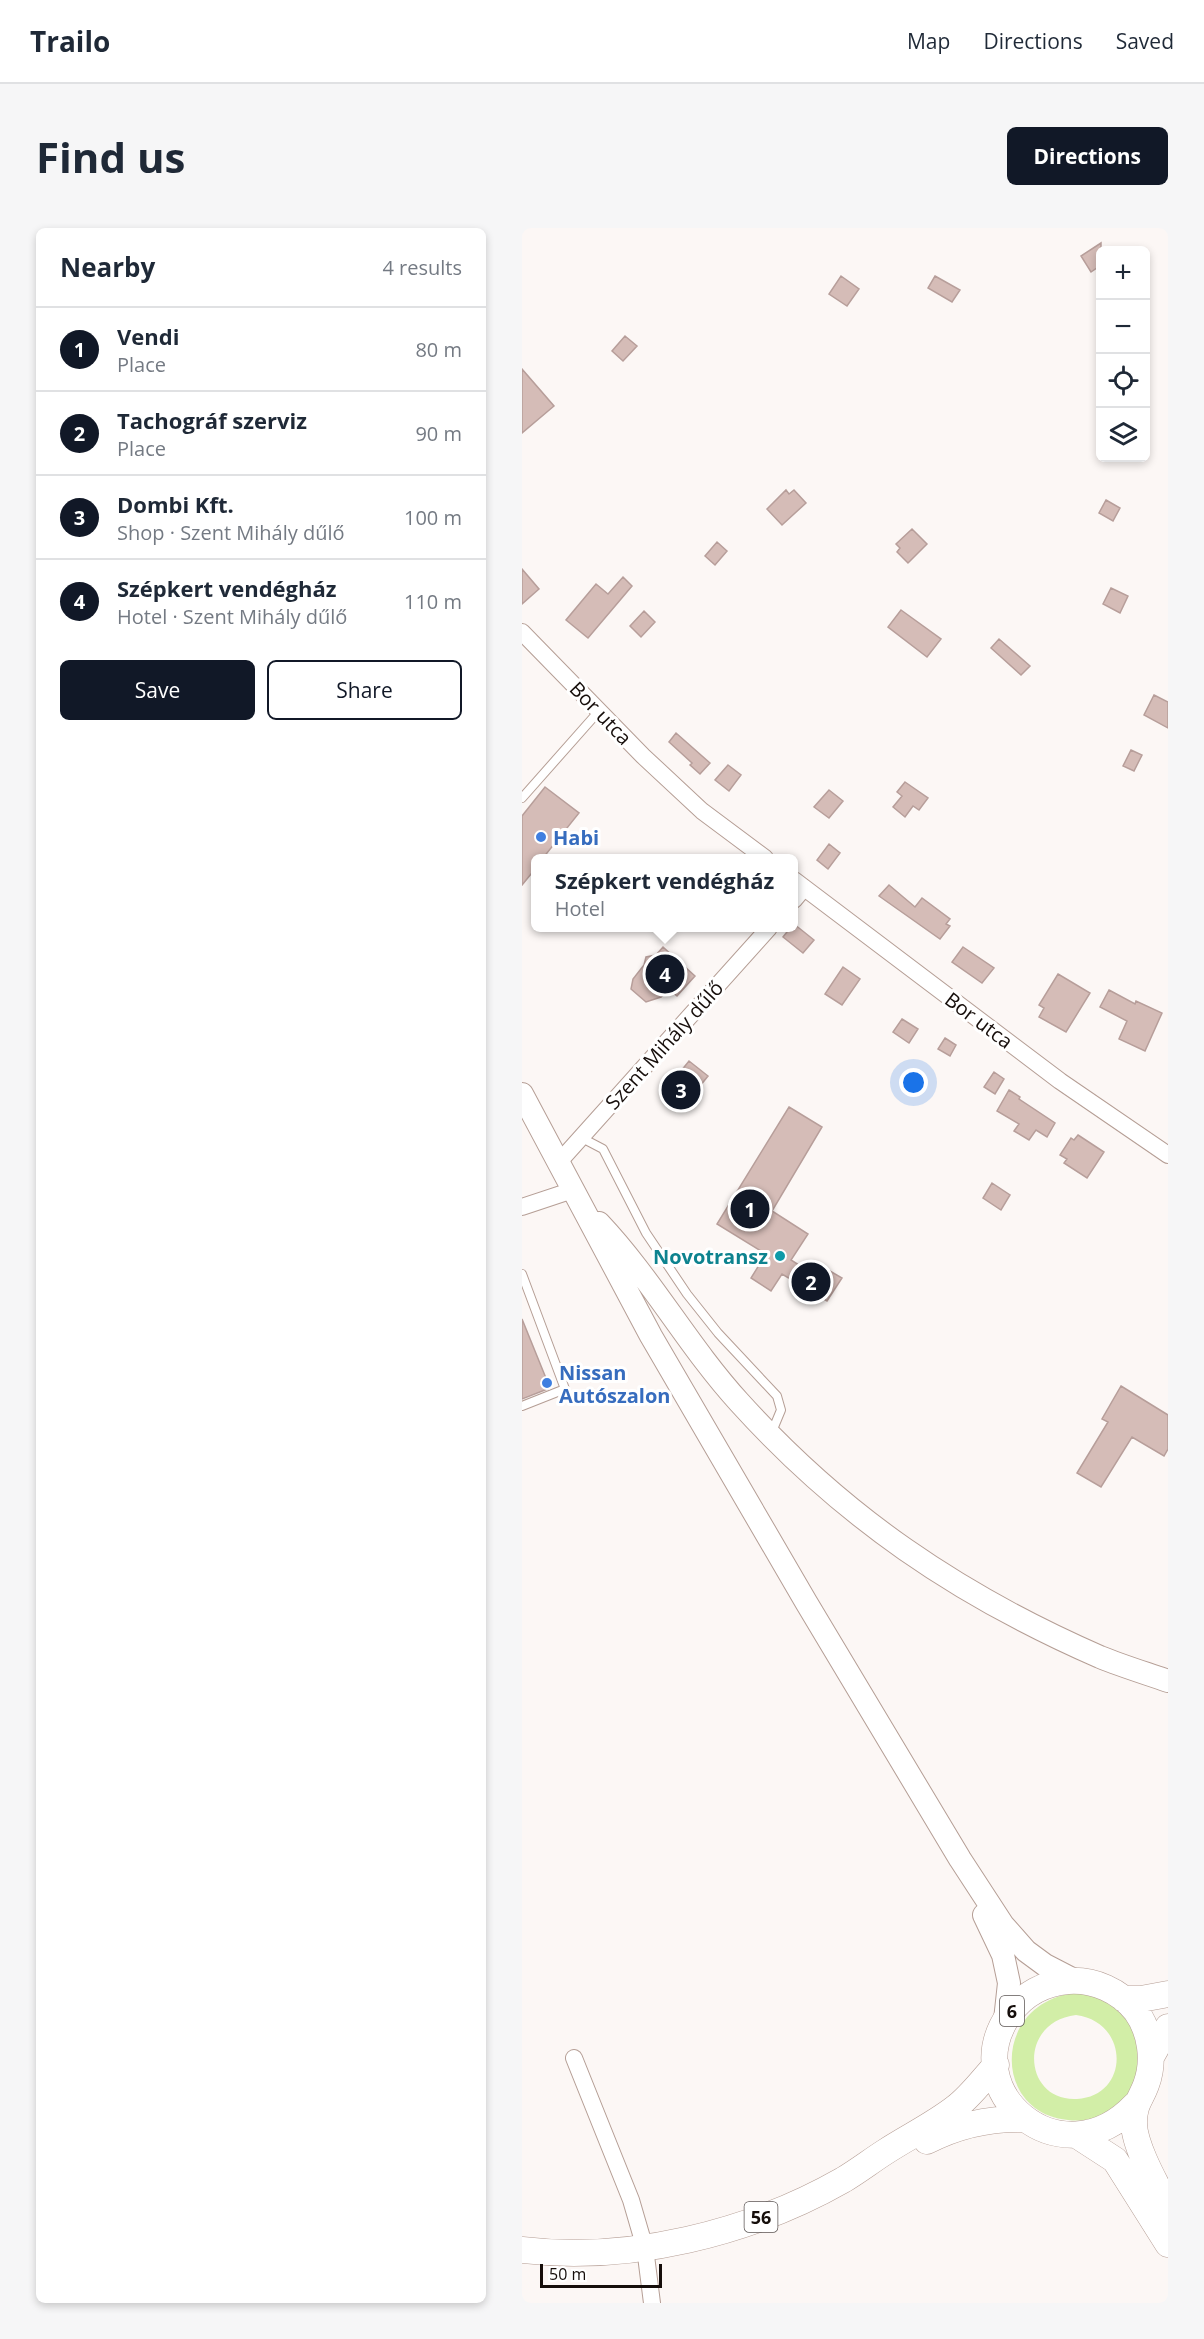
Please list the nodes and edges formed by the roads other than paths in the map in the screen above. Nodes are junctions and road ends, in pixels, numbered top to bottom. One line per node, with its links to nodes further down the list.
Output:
1 (522, 632): 2 (street, Bor utca)
2 (599, 711): 3 (lane); 4 (street, Bor utca)
3 (522, 798)
4 (760, 854)
5 (798, 890): 9 (street, Bor utca)
6 (765, 932): 8 (street, Szent Mihály dűlő)
7 (522, 1094): 10 (street)
8 (582, 1138): 10 (street, Szent Mihály dűlő); 15 (lane)
9 (1168, 1155)
10 (559, 1162): 11 (street)
11 (577, 1197): 12 (street); 15 (street); 17 (street)
12 (522, 1207)
13 (522, 1274): 14 (lane)
14 (522, 1406)
15 (770, 1435): 16 (street)
16 (1168, 1681)
17 (960, 1859): 18 (street); 21 (street)
18 (1074, 1980): 20 (main road, 6); 21 (main road, 6)
19 (1168, 1994): 20 (main road)
20 (1124, 1999): 23 (main road, 6)
21 (1005, 2020): 25 (main road, 6)
22 (1168, 2027): 23 (main road, 6)
23 (1151, 2057): 26 (main road, 6)
24 (574, 2058): 32 (street)
25 (996, 2065): 27 (main road, 6); 29 (main road, 56)
26 (1135, 2105): 28 (main road, 6); 30 (main road, 6)
27 (1024, 2119): 28 (main road, 6); 29 (main road, 56)
28 (1078, 2136): 31 (main road, 6)
29 (868, 2164): 32 (main road, 56)
30 (1168, 2207)
31 (1168, 2244)
32 (645, 2248): 33 (main road, 56); 34 (street)
33 (522, 2250)
34 (652, 2303)

